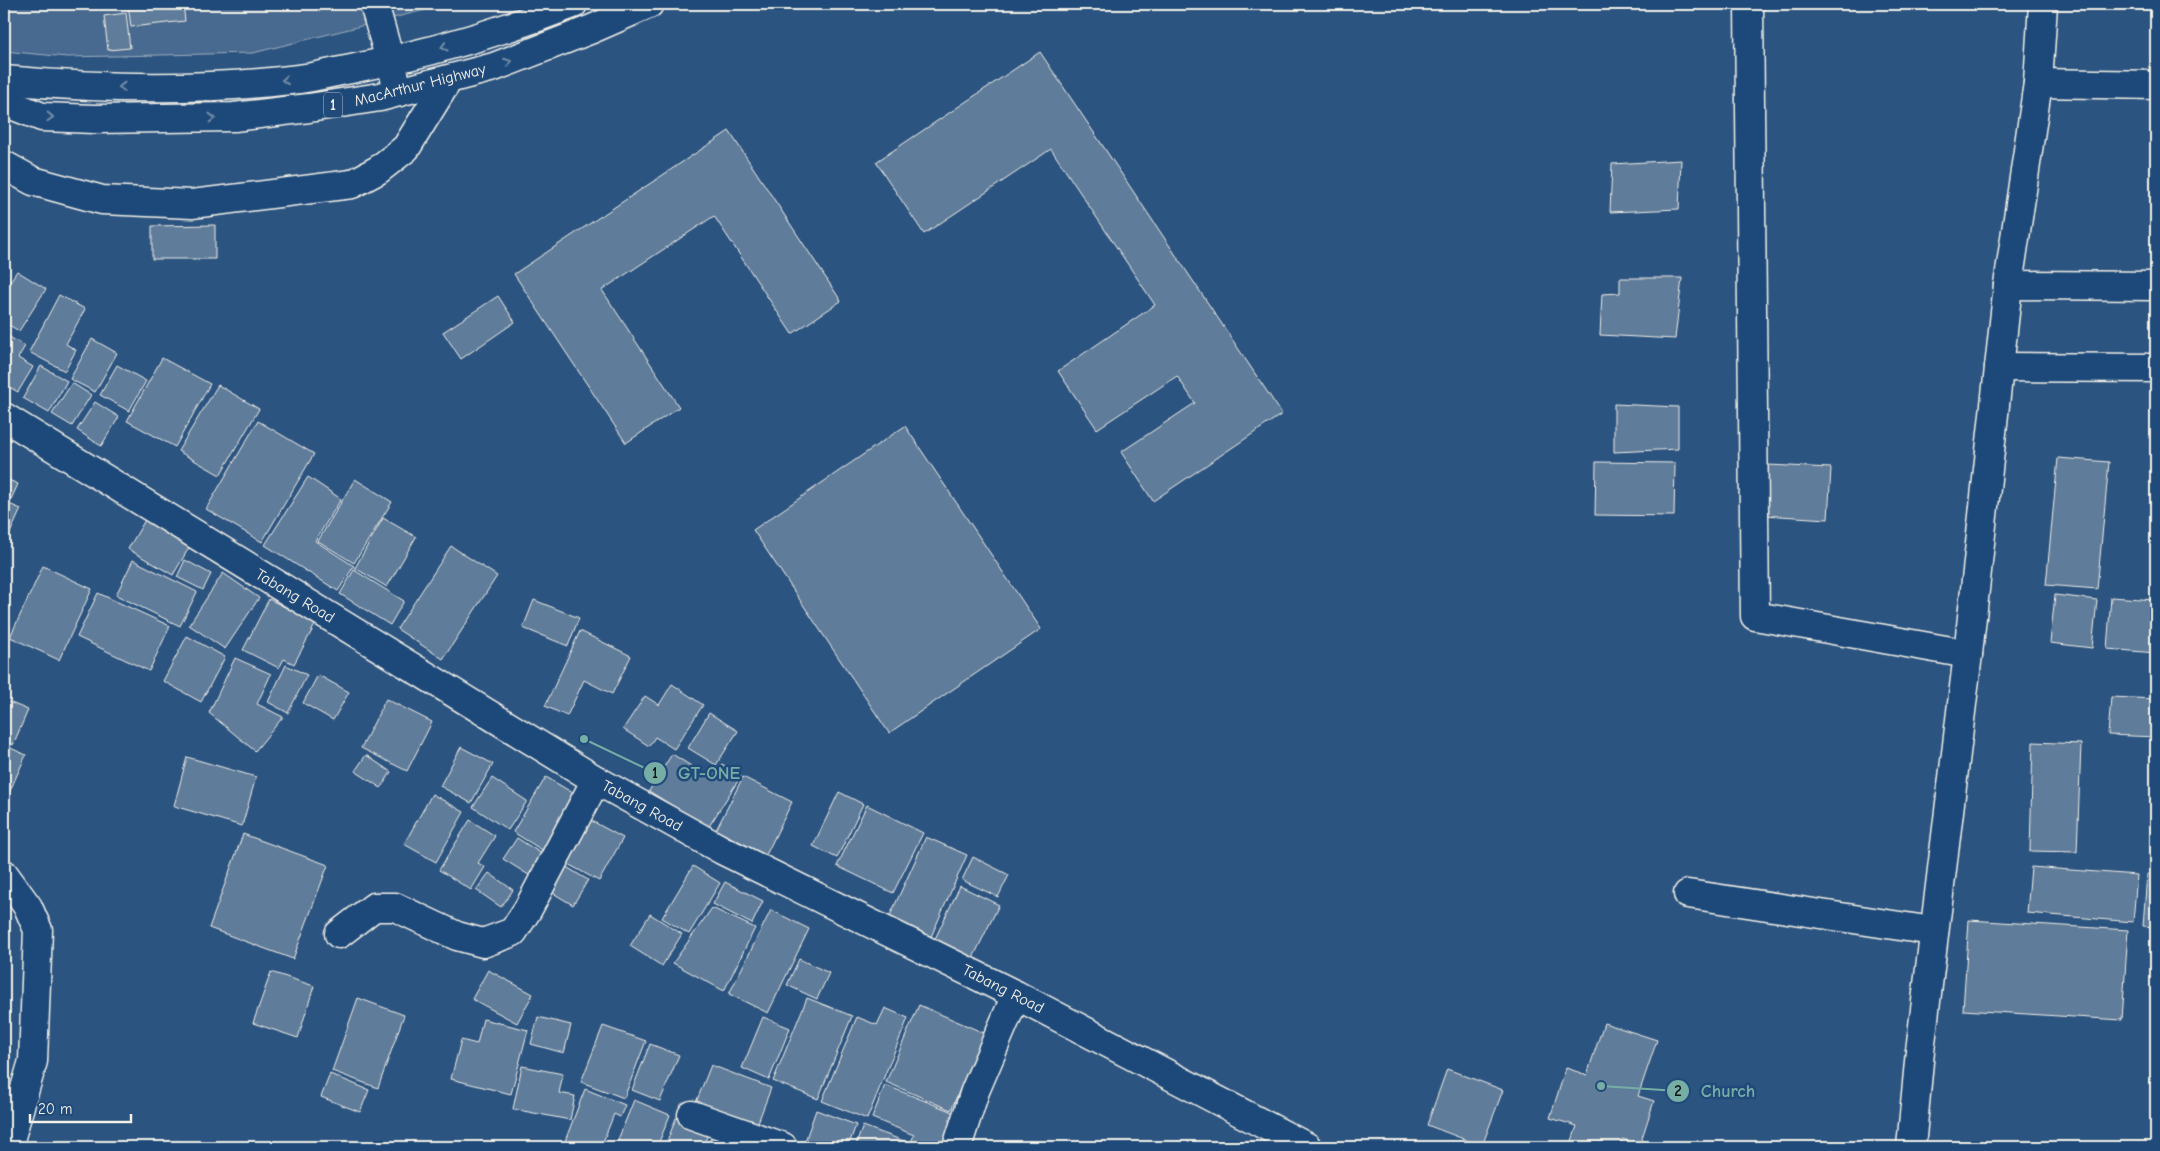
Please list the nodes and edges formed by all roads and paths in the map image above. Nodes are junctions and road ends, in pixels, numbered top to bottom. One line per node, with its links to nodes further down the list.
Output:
1 (374, 4): 8 (main road)
2 (573, 4): 8 (main road, MacArthur Highway / 1, one-way to 8)
3 (582, 4): 7 (main road)
4 (649, 4): 7 (main road, MacArthur Highway / 1)
5 (1749, 4): 21 (main road)
6 (2043, 4): 11 (main road)
7 (592, 29): 10 (main road, MacArthur Highway / 1, one-way to 7)
8 (390, 61): 9 (main road, MacArthur Highway / 1, one-way to 9); 13 (main road)
9 (4, 80)
10 (448, 80): 13 (main road, MacArthur Highway / 1); 15 (main road)
11 (2038, 83): 12 (main road); 16 (main road)
12 (2156, 84)
13 (399, 92): 14 (main road, MacArthur Highway / 1, one-way to 13)
14 (4, 102)
15 (4, 165)
16 (2008, 285): 17 (main road); 18 (main road)
17 (2156, 286)
18 (1999, 367): 19 (main road); 21 (main road)
19 (2156, 368)
20 (4, 416): 22 (main road, Tabang Road)
21 (1968, 654): 25 (main road)
22 (596, 780): 26 (main road); 27 (main road, Tabang Road)
23 (4, 874): 29 (main road)
24 (1688, 894): 25 (main road)
25 (1933, 931): 33 (main road)
26 (339, 934)
27 (1016, 995): 31 (main road); 32 (main road, Tabang Road)
28 (692, 1115): 30 (main road)
29 (8, 1147)
30 (783, 1147)
31 (957, 1147)
32 (1307, 1147)
33 (1911, 1147)

